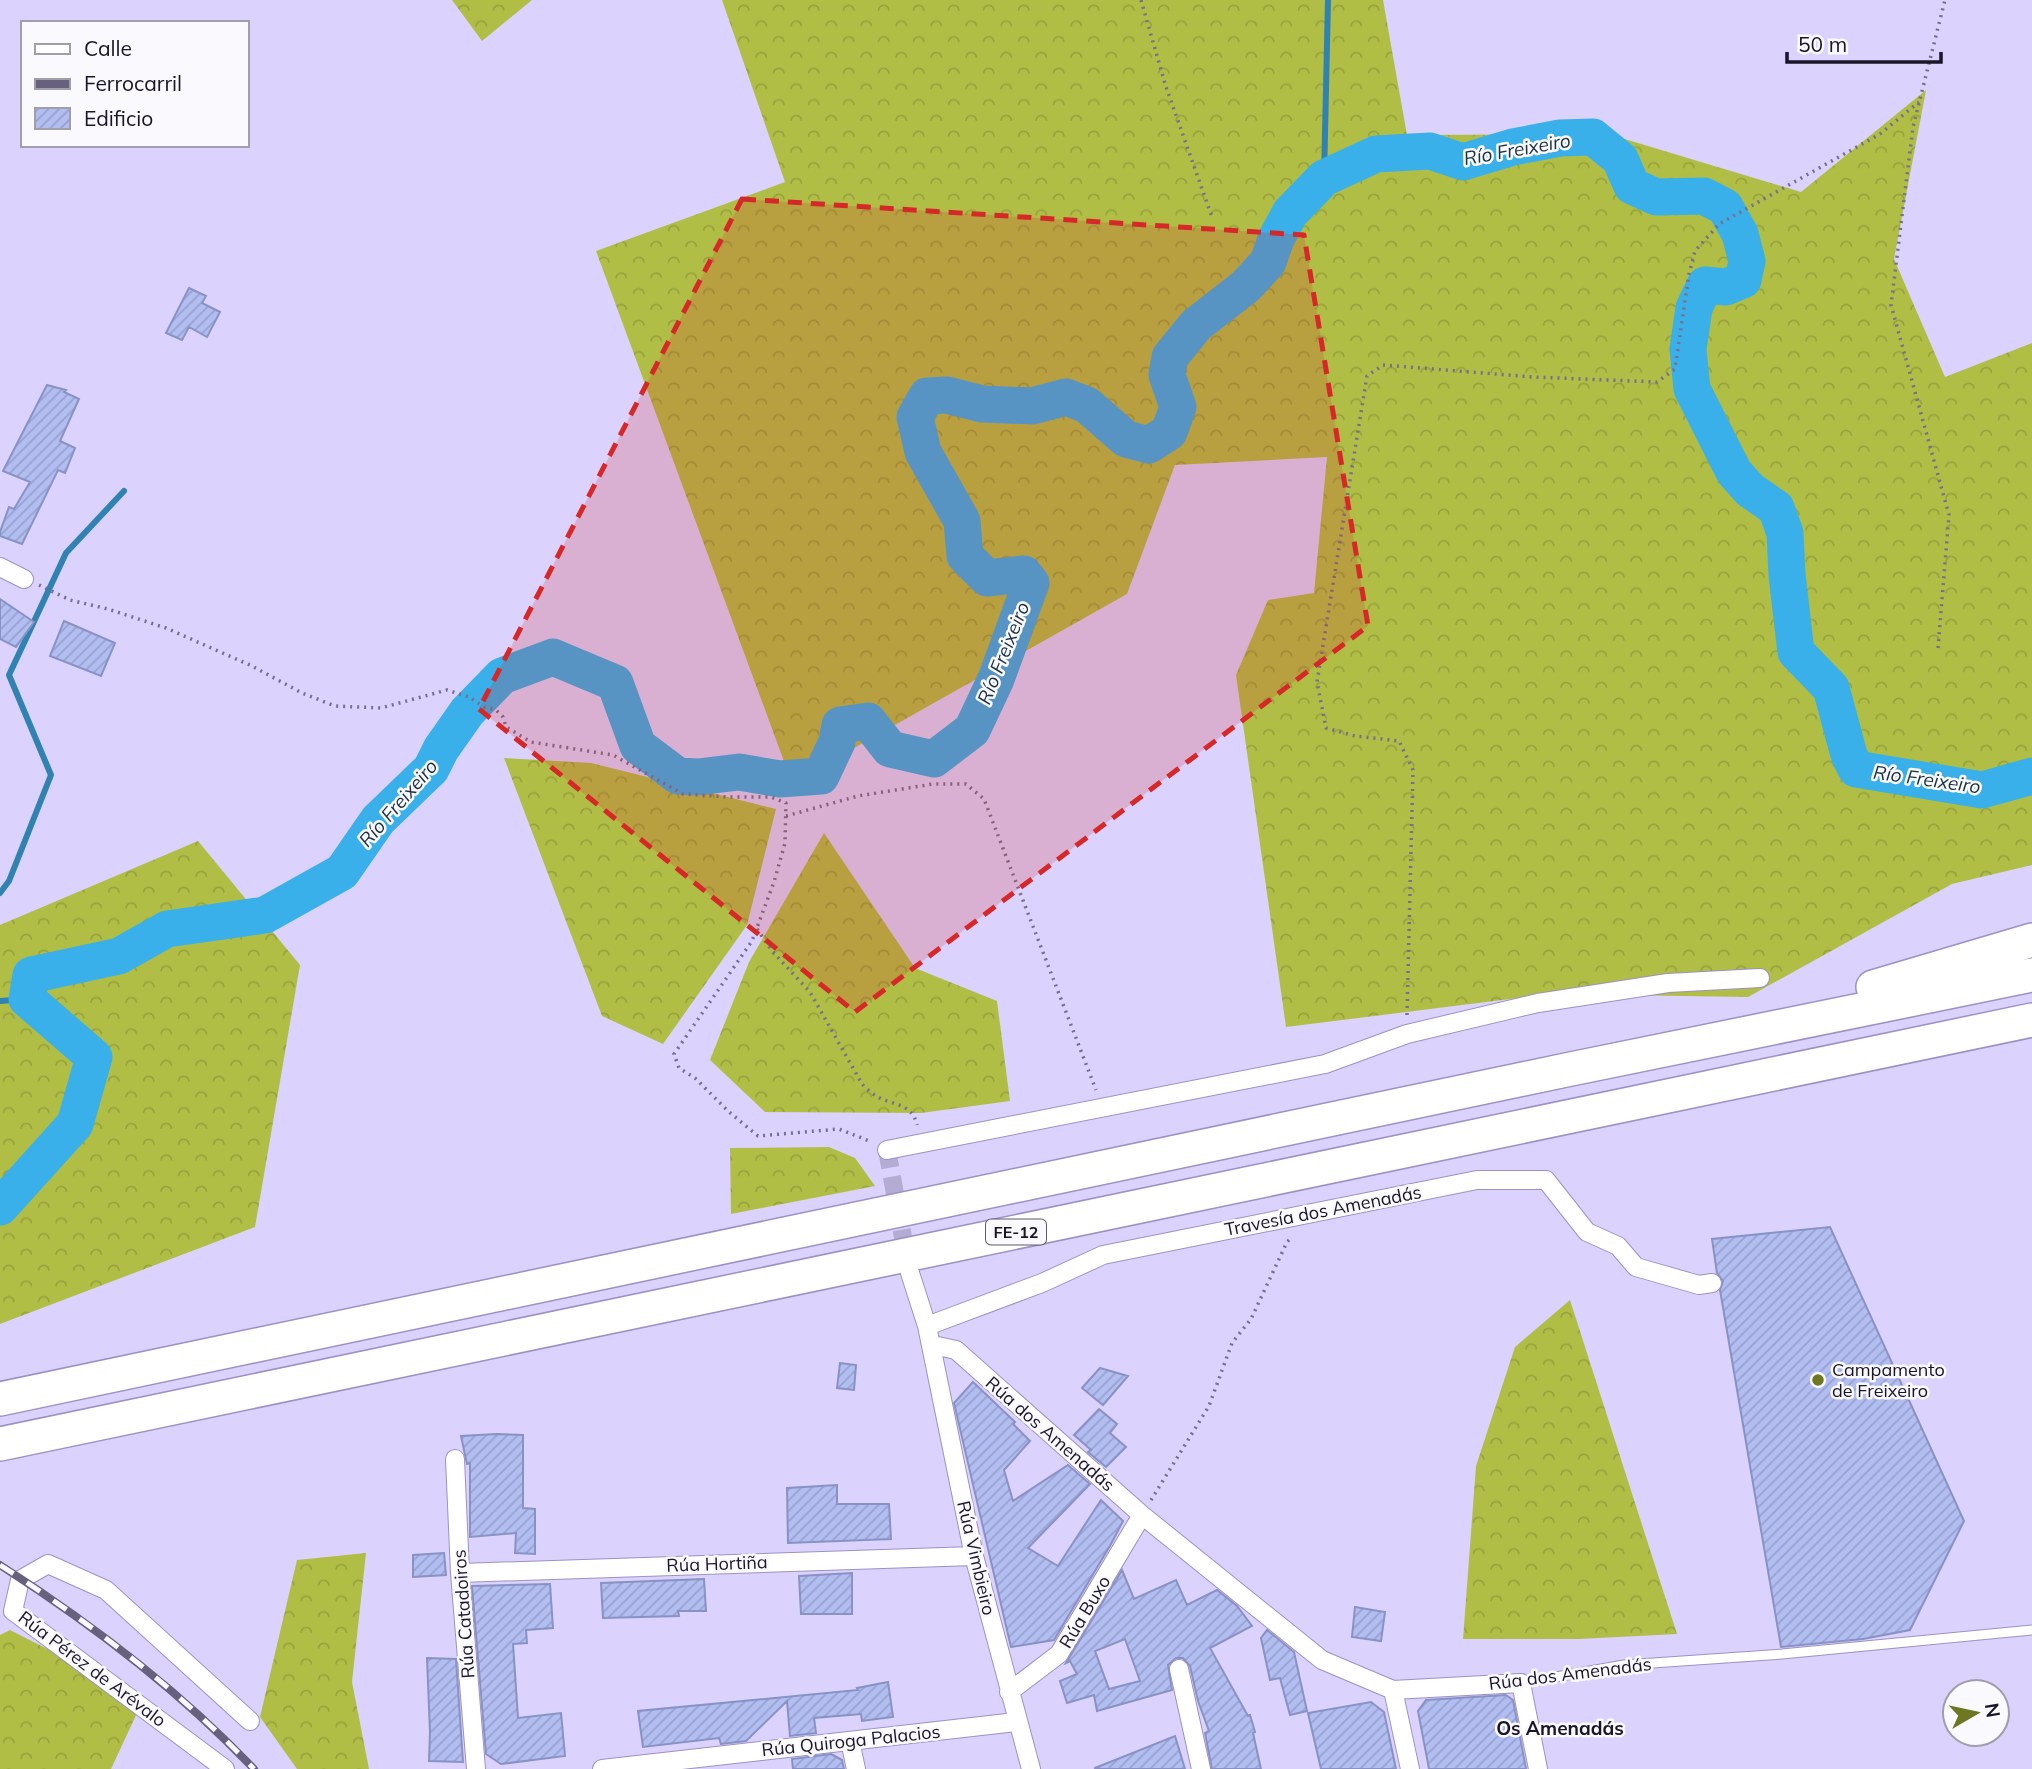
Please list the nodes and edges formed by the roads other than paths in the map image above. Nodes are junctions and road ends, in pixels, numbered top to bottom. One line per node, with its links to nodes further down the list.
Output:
1 (0, 567): 2 (street)
2 (24, 579)
3 (2032, 940): 9 (highway)
4 (2032, 975): 9 (highway)
5 (1760, 978): 10 (street)
6 (2032, 1020): 8 (highway, FE-12)
7 (2032, 1037): 8 (highway)
8 (1862, 1055): 16 (highway, FE-12)
9 (1566, 1070): 15 (highway)
10 (887, 1150)
11 (910, 1273): 13 (street)
12 (1712, 1283): 13 (street, Travesía dos Amenadás)
13 (927, 1326): 14 (street)
14 (933, 1345): 18 (street, Rúa dos Amenadás); 19 (street, Rúa Vimbieiro)
15 (0, 1399)
16 (0, 1444)
17 (455, 1459): 20 (street, Rúa Catadoiros)
18 (1142, 1515): 24 (street, Rúa dos Amenadás); 25 (street, Rúa Buxo)
19 (974, 1556): 20 (street, Rúa Hortiña); 25 (street, Rúa Vimbieiro)
20 (460, 1573): 31 (street, Rúa Catadoiros)
21 (2032, 1630): 23 (lane, Rúa dos Amenadás)
22 (1179, 1669): 35 (street)
23 (1521, 1683): 24 (street, Rúa dos Amenadás); 37 (street)
24 (1393, 1690): 36 (street)
25 (1009, 1692): 27 (street, Rúa Vimbieiro)
26 (250, 1721): 30 (street, Rúa Pérez de Arévalo)
27 (1016, 1722): 28 (street, Rúa Quiroga Palacios); 34 (street, Rúa Vimbieiro)
28 (850, 1741): 29 (street, Rúa Quiroga Palacios); 33 (street)
29 (710, 1763): 32 (street, Rúa Quiroga Palacios)
30 (225, 1769)
31 (476, 1769)
32 (602, 1769)
33 (856, 1769)
34 (1031, 1769)
35 (1201, 1769)
36 (1410, 1769)
37 (1538, 1769)

